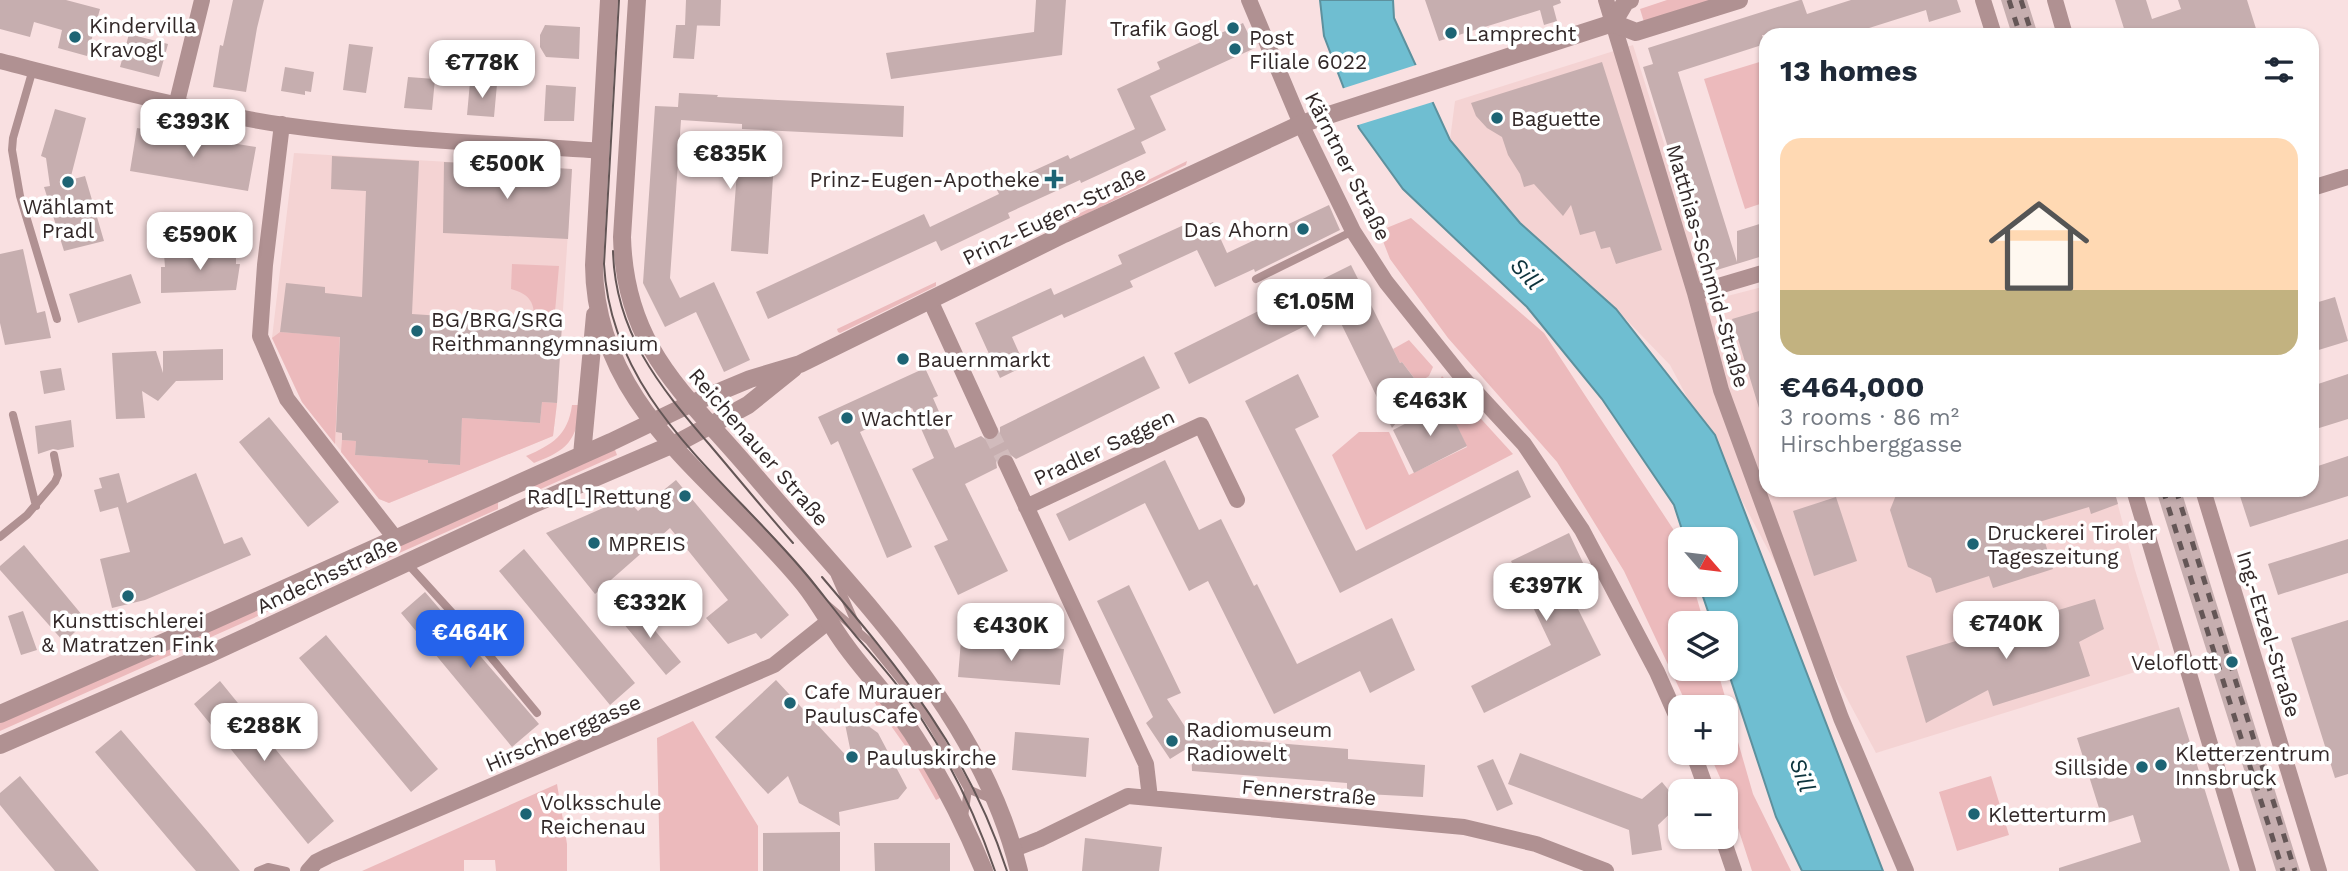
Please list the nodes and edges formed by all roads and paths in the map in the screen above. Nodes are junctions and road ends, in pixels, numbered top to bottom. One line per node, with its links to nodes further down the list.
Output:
1 (202, 0): 15 (street)
2 (609, 0): 18 (street)
3 (637, 0): 29 (street, Reichenauer Straße)
4 (1249, 0): 17 (street, Kärntner Straße)
5 (1606, 0): 10 (street, Matthias-Schmid-Straße)
6 (1630, 0): 10 (street)
7 (1738, 0): 10 (street)
8 (1983, 0): 11 (street)
9 (2055, 0): 12 (street)
10 (1614, 23): 17 (street, Prinz-Eugen-Straße); 24 (street, Matthias-Schmid-Straße)
11 (1992, 28)
12 (2063, 28)
13 (0, 61): 14 (street)
14 (33, 69): 15 (street); 27 (lane)
15 (176, 106): 16 (street)
16 (282, 124): 18 (street); 46 (street)
17 (1301, 124): 21 (street, Kärntner Straße); 25 (street, Prinz-Eugen-Straße)
18 (601, 151): 26 (street)
19 (2348, 177): 20 (street)
20 (2319, 186)
21 (1353, 231): 23 (lane); 52 (street, Kärntner Straße)
22 (1759, 274): 24 (street)
23 (1256, 279)
24 (1695, 293): 69 (street, Matthias-Schmid-Straße)
25 (930, 300): 28 (street, Prinz-Eugen-Straße); 33 (street)
26 (596, 305): 31 (street); 36 (street)
27 (57, 319)
28 (800, 364): 29 (street, Prinz-Eugen-Straße); 32 (street, Prinz-Eugen-Straße)
29 (690, 404): 31 (street, Prinz-Eugen-Straße); 32 (street, Reichenauer Straße)
30 (13, 415): 42 (lane)
31 (653, 423): 34 (street); 36 (street, Andechsstraße)
32 (711, 426): 34 (street, Prinz-Eugen-Straße); 48 (street, Reichenauer Straße)
33 (990, 431)
34 (673, 444): 43 (street, Andechsstraße); 49 (street)
35 (54, 454): 42 (lane)
36 (582, 455): 38 (street, Andechsstraße)
37 (1006, 463): 44 (street)
38 (519, 484): 43 (street); 46 (street, Andechsstraße)
39 (2136, 497): 70 (street)
40 (2205, 497): 71 (street, Ing.-Etzel-Straße)
41 (1237, 500): 44 (street, Pradler Saggen)
42 (36, 506): 45 (lane)
43 (529, 506): 47 (street, Andechsstraße)
44 (1026, 507): 57 (street)
45 (0, 537)
46 (395, 538): 54 (street, Andechsstraße)
47 (407, 563): 53 (lane); 55 (street, Andechsstraße)
48 (831, 565): 51 (lane); 58 (street, Reichenauer Straße)
49 (806, 587): 50 (street); 51 (lane)
50 (829, 621): 59 (street); 64 (street, Hirschberggasse)
51 (859, 631): 56 (lane)
52 (1668, 697)
53 (537, 713)
54 (0, 714)
55 (0, 745)
56 (968, 789): 58 (lane); 59 (lane)
57 (1150, 798): 60 (street, Fennerstraße); 67 (street, Fennerstraße)
58 (997, 802): 60 (street, Reichenauer Straße)
59 (963, 824): 65 (street)
60 (1014, 849): 66 (street, Reichenauer Straße)
61 (1726, 849): 68 (street)
62 (258, 871): 63 (lane)
63 (286, 871)
64 (308, 871)
65 (984, 871)
66 (1020, 871)
67 (1606, 871)
68 (1733, 871)
69 (1906, 871)
70 (2248, 871)
71 (2319, 871)

